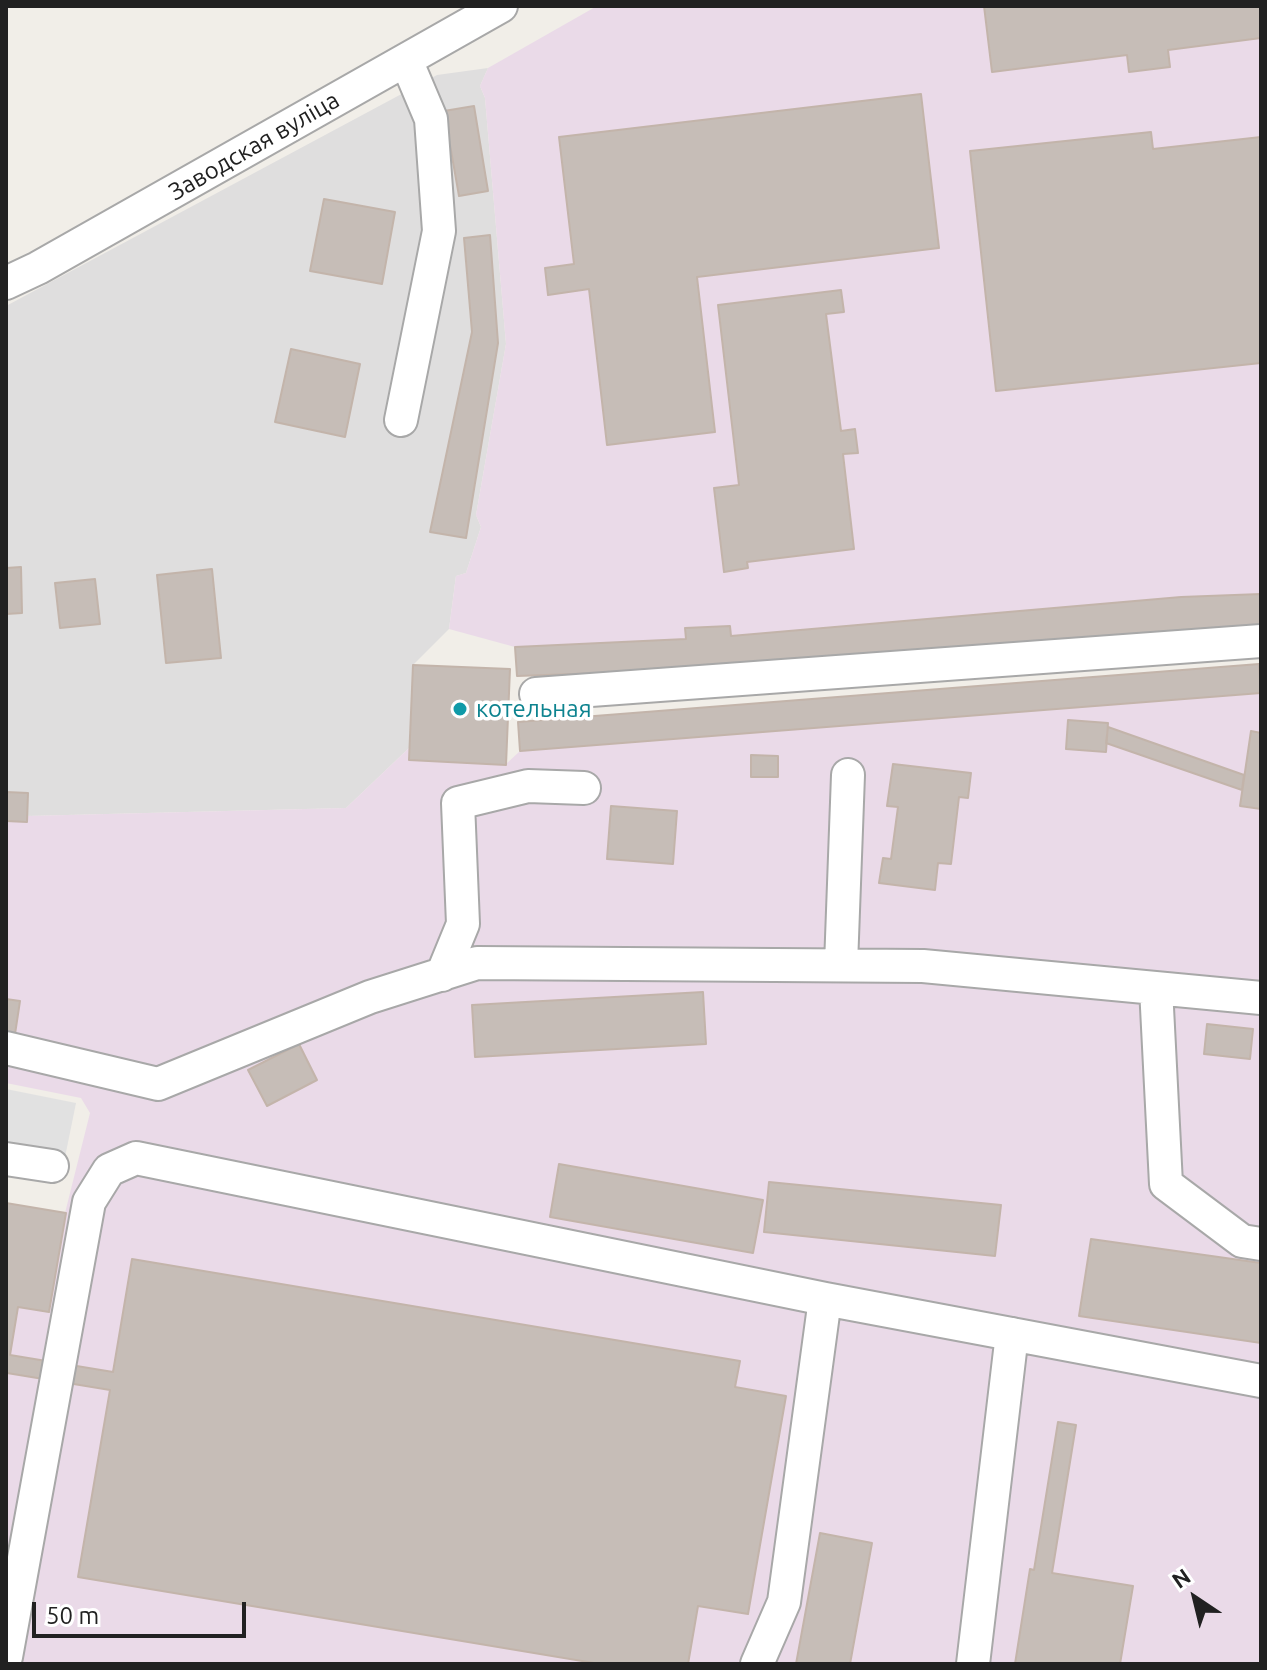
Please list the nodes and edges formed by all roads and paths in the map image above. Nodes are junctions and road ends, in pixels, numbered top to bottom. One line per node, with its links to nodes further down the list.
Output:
1 (501, 6): 2 (street, Заводская вуліца)
2 (406, 60): 3 (street, Заводская вуліца); 4 (street)
3 (6, 283)
4 (401, 420)
5 (1261, 641): 6 (street)
6 (536, 694)
7 (848, 775): 9 (street)
8 (584, 788): 10 (street)
9 (841, 965): 10 (street); 11 (street)
10 (442, 975): 13 (street)
11 (1156, 988): 12 (street); 16 (street)
12 (1261, 998)
13 (6, 1048)
14 (6, 1159): 15 (street)
15 (52, 1166)
16 (1261, 1244)
17 (825, 1299): 18 (street); 20 (street); 21 (street)
18 (1012, 1334): 19 (street); 22 (street)
19 (1261, 1381)
20 (6, 1657)
21 (757, 1664)
22 (973, 1664)

